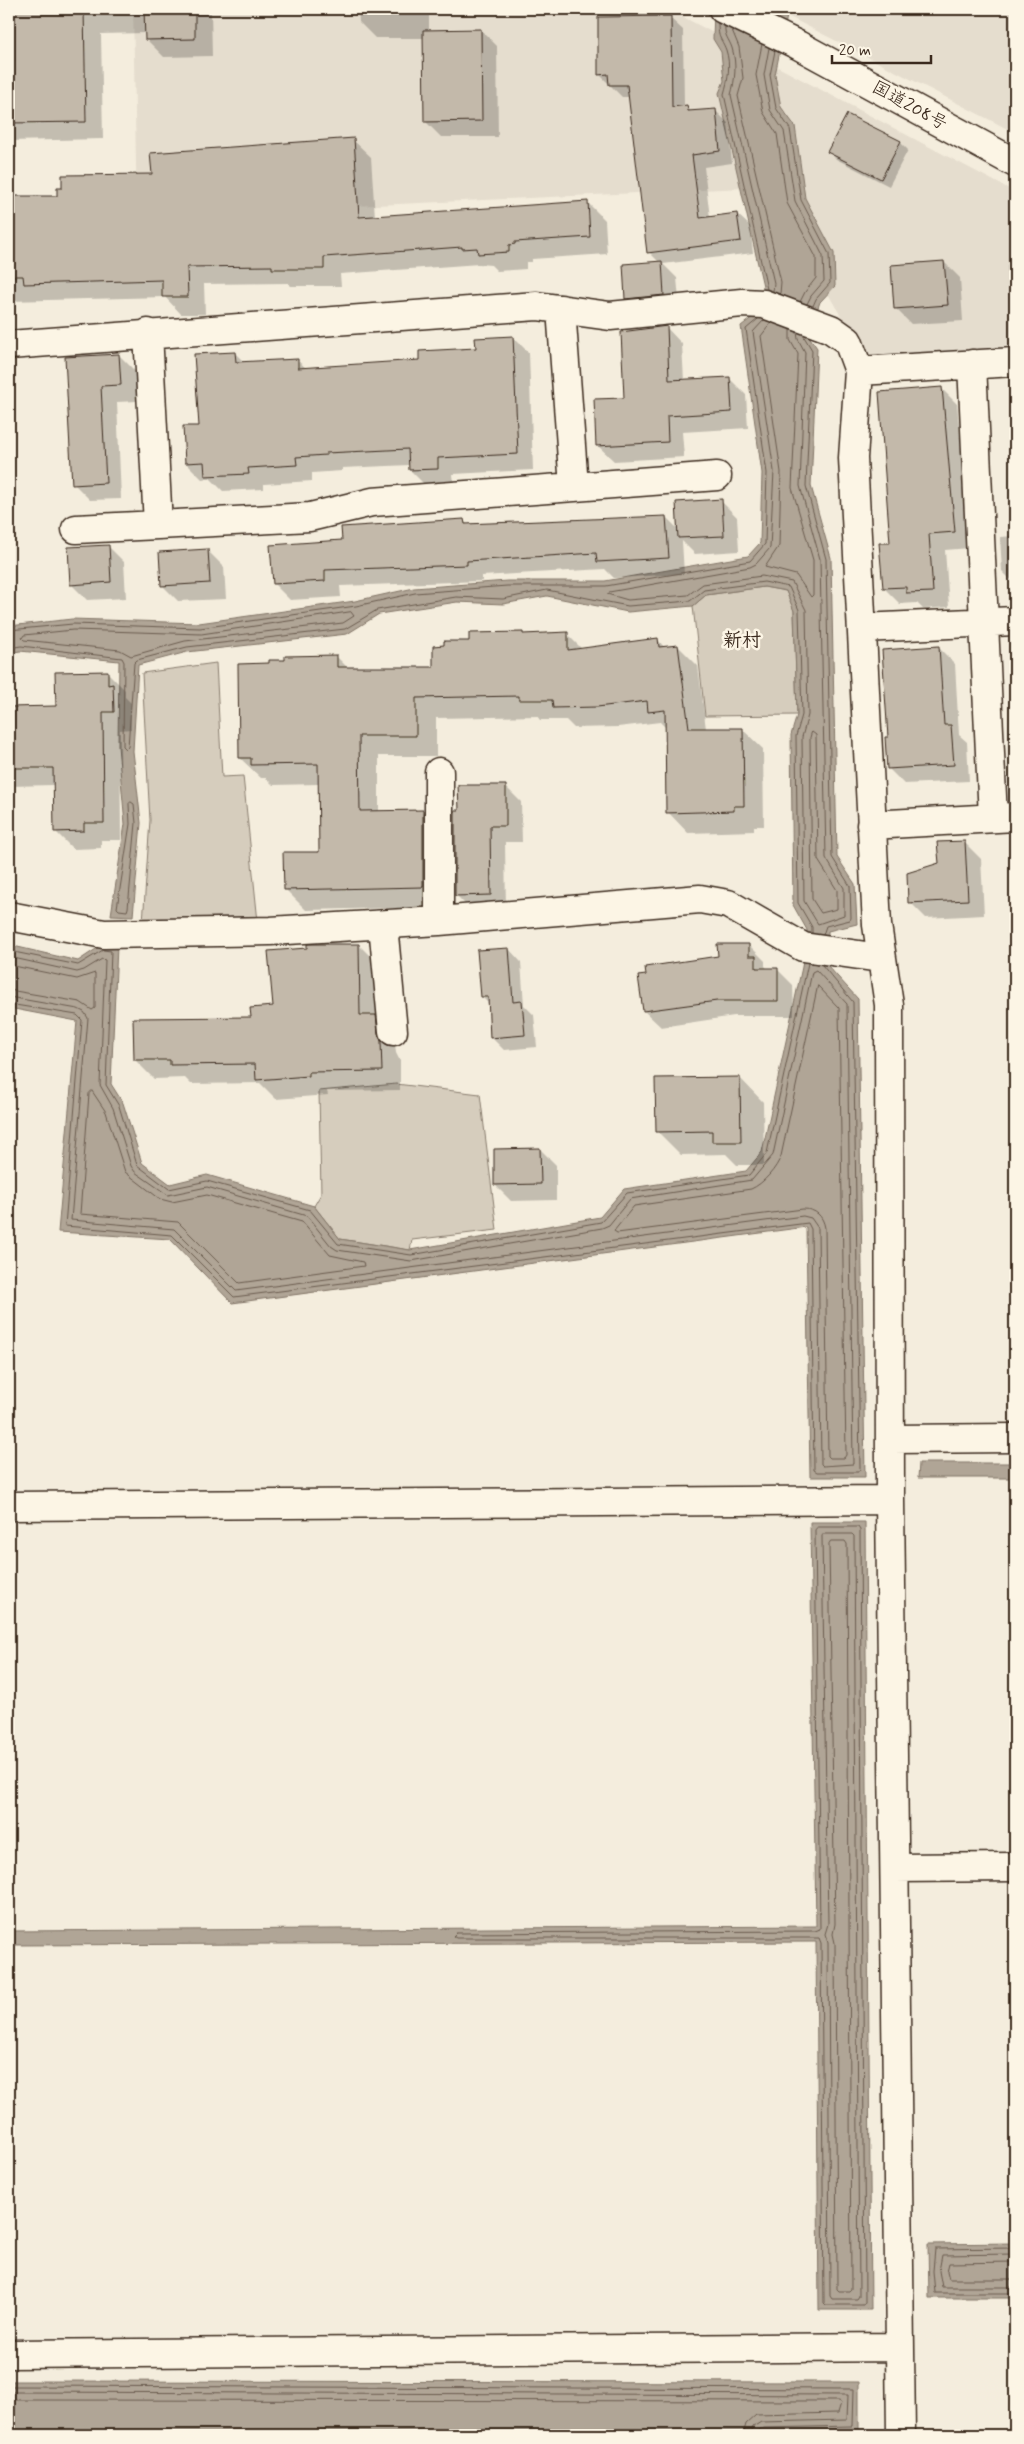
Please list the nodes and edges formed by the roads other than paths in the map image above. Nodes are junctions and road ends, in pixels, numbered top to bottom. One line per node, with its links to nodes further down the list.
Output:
1 (723, 9): 2 (main road, 国道208号)
2 (1015, 163)
3 (562, 309): 4 (main road); 8 (main road); 10 (main road)
4 (148, 334): 5 (main road); 11 (main road)
5 (9, 344)
6 (1015, 362): 7 (main road)
7 (972, 364): 8 (main road); 14 (main road)
8 (859, 371): 15 (main road)
9 (717, 476): 10 (main road)
10 (574, 487): 11 (main road)
11 (158, 525): 12 (main road)
12 (76, 529)
13 (1015, 621): 14 (main road)
14 (984, 622): 15 (main road); 17 (main road)
15 (862, 628): 18 (main road)
16 (439, 772): 20 (main road)
17 (1004, 818): 18 (main road)
18 (871, 825): 22 (main road)
19 (9, 916): 21 (main road)
20 (439, 921): 21 (main road); 22 (main road)
21 (383, 925): 23 (main road)
22 (880, 958): 25 (main road)
23 (393, 1031)
24 (1015, 1438): 25 (main road)
25 (891, 1439): 26 (main road)
26 (890, 1500): 27 (main road); 29 (main road)
27 (9, 1506)
28 (1015, 1867): 29 (main road)
29 (895, 1868): 30 (main road)
30 (899, 2347): 31 (main road); 32 (main road)
31 (9, 2354)
32 (901, 2435)

